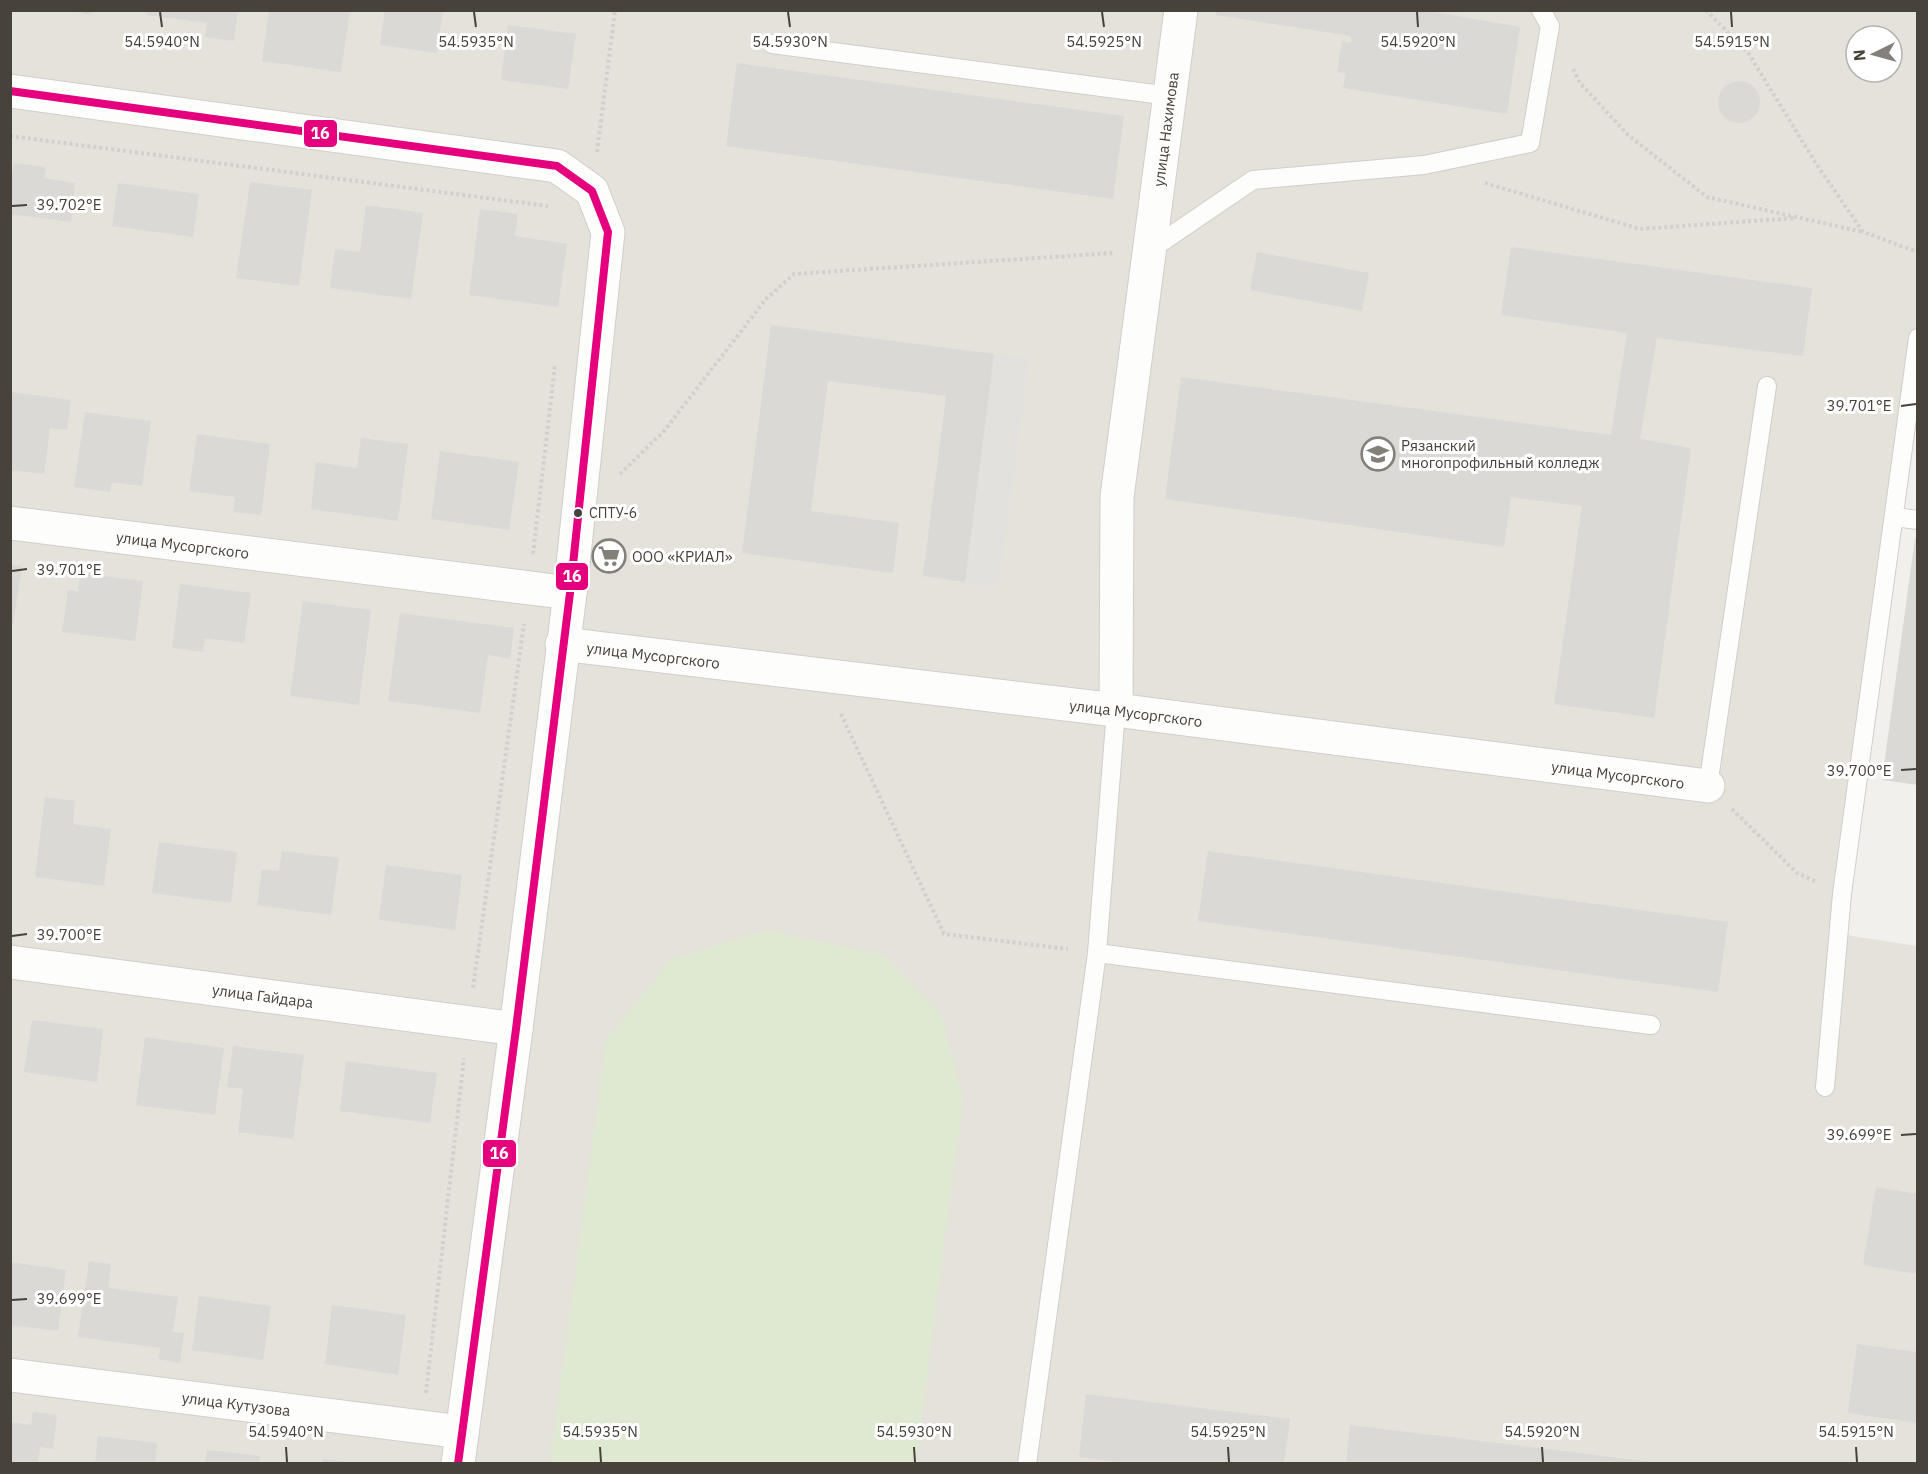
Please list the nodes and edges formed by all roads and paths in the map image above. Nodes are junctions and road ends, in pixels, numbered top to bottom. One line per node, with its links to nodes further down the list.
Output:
1 (615, 10): 10 (path)
2 (1181, 10): 7 (street, улица Нахимова)
3 (1706, 10): 13 (path)
4 (1546, 18): 12 (path); 14 (lane)
5 (772, 44): 7 (lane)
6 (10, 91): 10 (street)
7 (1170, 96): 14 (street, улица Нахимова)
8 (10, 136): 11 (path)
9 (1480, 182): 12 (path)
10 (592, 191): 19 (street)
11 (550, 206)
12 (1800, 218): 13 (path)
13 (1863, 232): 15 (path)
14 (1150, 250): 19 (path); 27 (street, улица Нахимова)
15 (1917, 252)
16 (1917, 342): 20 (lane)
17 (555, 363): 23 (path)
18 (1767, 386): 28 (lane)
19 (579, 515): 24 (street)
20 (1893, 517): 21 (lane); 29 (lane)
21 (1917, 520)
22 (10, 523): 23 (street, улица Мусоргского)
23 (528, 588): 24 (street, улица Мусоргского); 32 (path)
24 (570, 593): 25 (street)
25 (562, 645): 26 (street, улица Мусоргского); 34 (street)
26 (823, 675): 27 (street, улица Мусоргского); 30 (path)
27 (1116, 710): 28 (street, улица Мусоргского); 30 (lane)
28 (1708, 786): 29 (path)
29 (1842, 894): 35 (lane)
30 (1098, 953): 33 (lane); 39 (lane)
31 (10, 963): 32 (street, улица Гайдара)
32 (468, 1022): 34 (street, улица Гайдара); 37 (path)
33 (1651, 1025)
34 (516, 1029): 38 (street)
35 (1825, 1087)
36 (10, 1375): 37 (street, улица Кутузова)
37 (422, 1428): 38 (street, улица Кутузова)
38 (460, 1448)
39 (1027, 1464)

